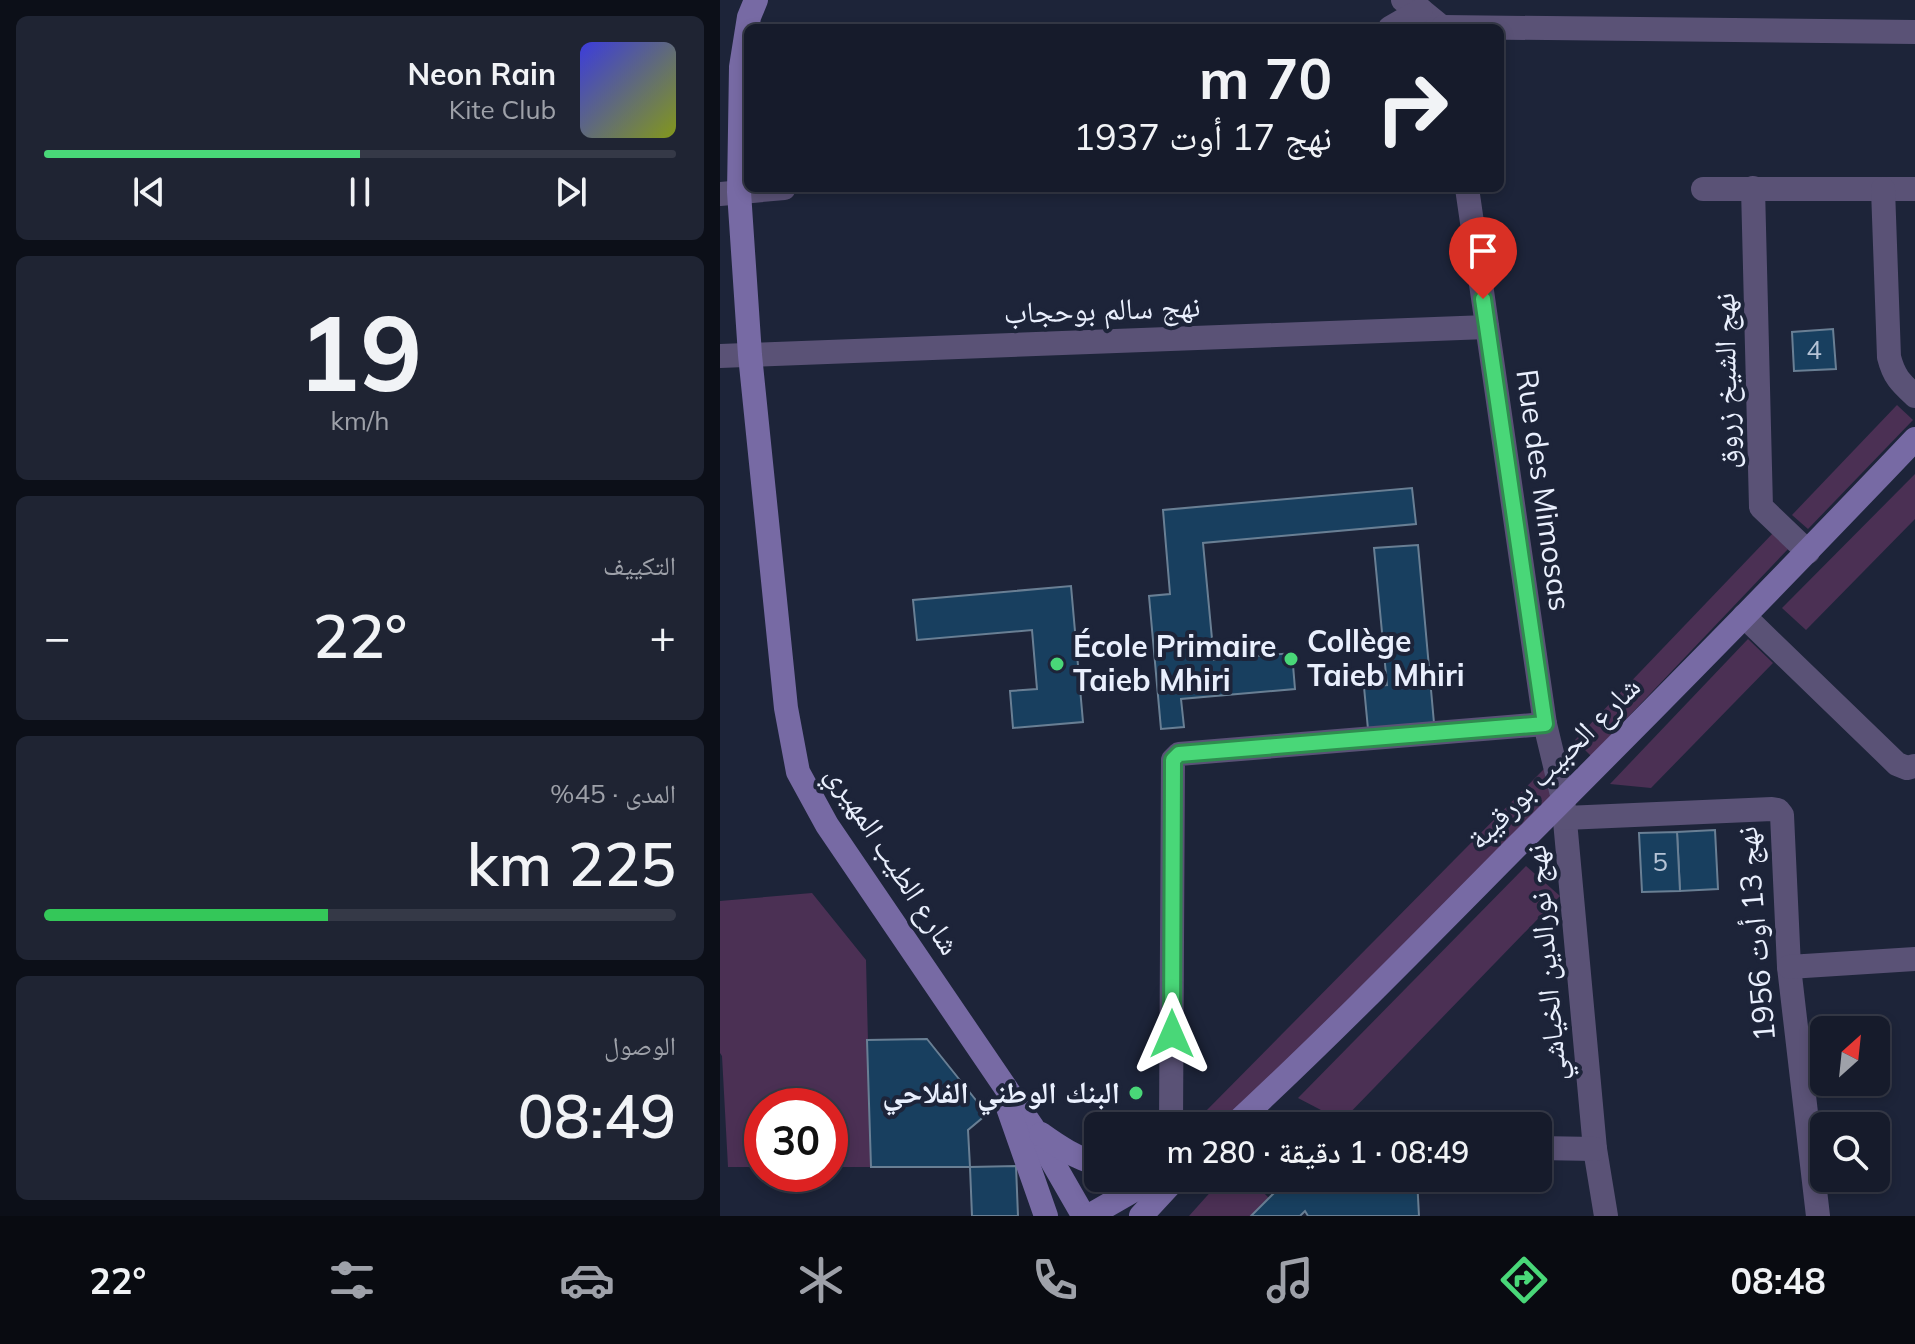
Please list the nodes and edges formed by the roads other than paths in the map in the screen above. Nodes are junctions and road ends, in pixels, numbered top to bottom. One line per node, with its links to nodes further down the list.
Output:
1 (756, 0): 3 (main road, شارع الطيب المهيري)
2 (1414, 3): 4 (street); 5 (street)
3 (748, 24)
4 (1394, 24)
5 (1439, 24)
6 (1504, 28): 7 (street)
7 (1915, 32)
8 (744, 48): 14 (main road, شارع الطيب المهيري)
9 (1753, 188): 10 (street); 11 (street); 20 (street, نهج الشيخ زروق)
10 (1703, 189)
11 (1883, 189): 12 (street); 18 (street)
12 (1915, 189)
13 (1468, 192): 15 (street, Rue des Mimosas)
14 (729, 193): 16 (main road, شارع الطيب المهيري)
15 (1487, 327): 16 (street, نهج سالم بوحجاب); 22 (street, Rue des Mimosas)
16 (750, 355): 17 (street, نهج سالم بوحجاب); 27 (main road, شارع الطيب المهيري)
17 (720, 356)
18 (1915, 396)
19 (1915, 439): 20 (main road, شارع الحبيب بورقيبة)
20 (1808, 552): 21 (main road, شارع الحبيب بورقيبة)
21 (1744, 616): 23 (street); 24 (main road, شارع الحبيب بورقيبة)
22 (1545, 724): 24 (street, Rue des Mimosas); 28 (street)
23 (1915, 766)
24 (1564, 809): 26 (street, نهج 13 أوت 1956); 29 (main road, شارع الحبيب بورقيبة); 32 (street, نهج نورالدين الخياشي)
25 (1915, 959): 26 (street)
26 (1789, 967): 41 (street, نهج 13 أوت 1956)
27 (994, 1070): 30 (main road, شارع الطيب المهيري); 36 (main road, شارع الطيب المهيري)
28 (1171, 1112)
29 (1248, 1112)
30 (1033, 1128): 33 (main road); 38 (main road, شارع الطيب المهيري)
31 (1552, 1148): 32 (street)
32 (1595, 1149): 40 (street, نهج نورالدين الخياشي)
33 (1084, 1161)
34 (1130, 1192): 38 (main road)
35 (1163, 1192): 39 (main road)
36 (1046, 1216)
37 (1075, 1216): 38 (main road)
38 (1086, 1216)
39 (1141, 1216)
40 (1606, 1216)
41 (1818, 1216)

